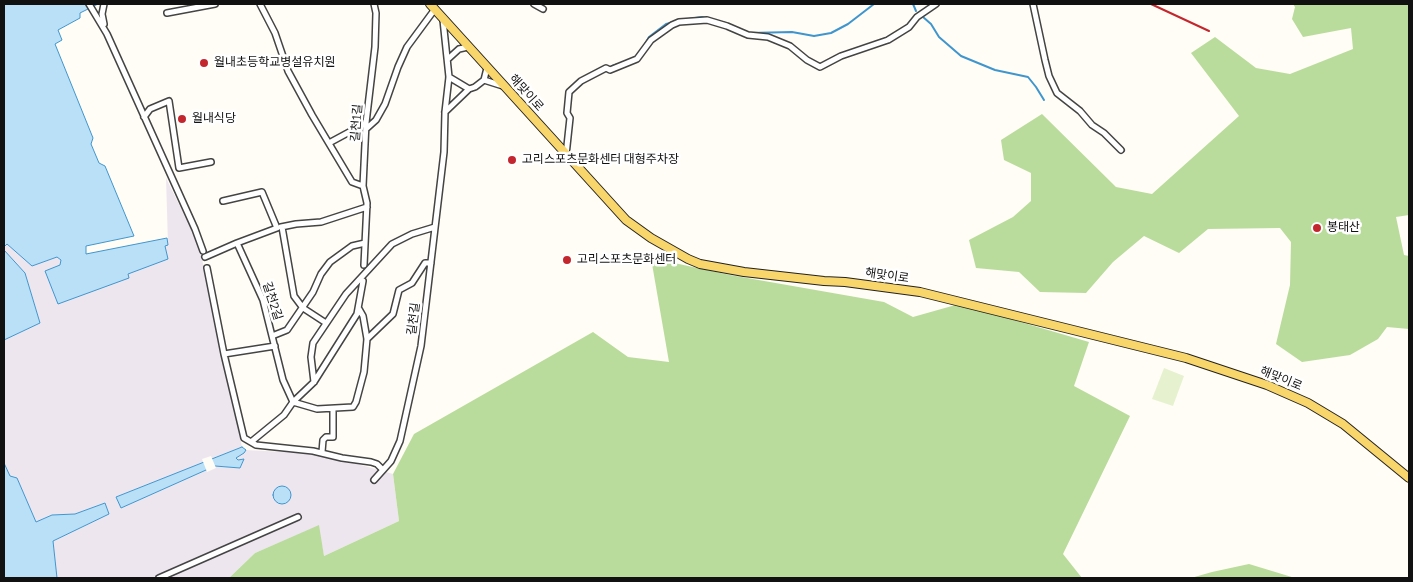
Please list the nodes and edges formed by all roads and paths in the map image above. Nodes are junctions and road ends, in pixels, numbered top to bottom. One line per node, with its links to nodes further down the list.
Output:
1 (89, 4): 13 (street)
2 (104, 4): 13 (street)
3 (215, 4): 11 (street)
4 (260, 4): 24 (street)
5 (374, 4): 23 (street, 길천1길)
6 (534, 4): 10 (street)
7 (936, 4): 26 (street)
8 (1033, 4): 25 (street)
9 (433, 6): 12 (main road, 해맞이로); 23 (street)
10 (543, 9)
11 (167, 12)
12 (443, 20): 14 (main road, 해맞이로); 15 (street, 길천길)
13 (107, 34): 22 (street)
14 (468, 47): 15 (street); 16 (main road, 해맞이로)
15 (448, 59): 17 (street, 길천길)
16 (487, 68): 18 (street); 19 (main road, 해맞이로)
17 (449, 77): 20 (street); 21 (street, 길천길)
18 (484, 80): 19 (street); 20 (street)
19 (506, 88): 26 (main road, 해맞이로)
20 (469, 89): 21 (street)
21 (445, 112): 31 (street, 길천길)
22 (144, 117): 27 (street); 33 (street)
23 (366, 126): 24 (street); 28 (street, 길천1길)
24 (330, 143): 28 (street)
25 (1120, 150)
26 (566, 155): 52 (main road, 해맞이로)
27 (211, 162)
28 (363, 186): 30 (street, 길천1길)
29 (223, 201): 32 (street)
30 (367, 207): 32 (street); 34 (street, 길천1길)
31 (435, 227): 35 (street, 길천길); 41 (street)
32 (280, 228): 33 (street); 39 (street)
33 (238, 243): 42 (street, 길천2길)
34 (365, 243): 36 (street, 길천1길); 39 (street)
35 (431, 263): 43 (street); 51 (street, 길천길)
36 (364, 265)
37 (207, 268): 45 (street)
38 (363, 281): 40 (street)
39 (303, 308): 41 (street); 42 (street)
40 (359, 310): 43 (street); 46 (street)
41 (326, 322): 46 (street)
42 (272, 336): 44 (street, 길천2길)
43 (367, 340): 48 (street)
44 (275, 346): 45 (street); 47 (street, 길천2길)
45 (224, 354): 49 (street)
46 (314, 382): 47 (street)
47 (293, 402): 48 (street); 49 (street)
48 (333, 409): 50 (street)
49 (250, 442): 50 (street)
50 (322, 452): 51 (street)
51 (383, 470): 53 (street, 길천길)
52 (1409, 478)
53 (374, 480)
54 (298, 517): 55 (street)
55 (159, 578)

